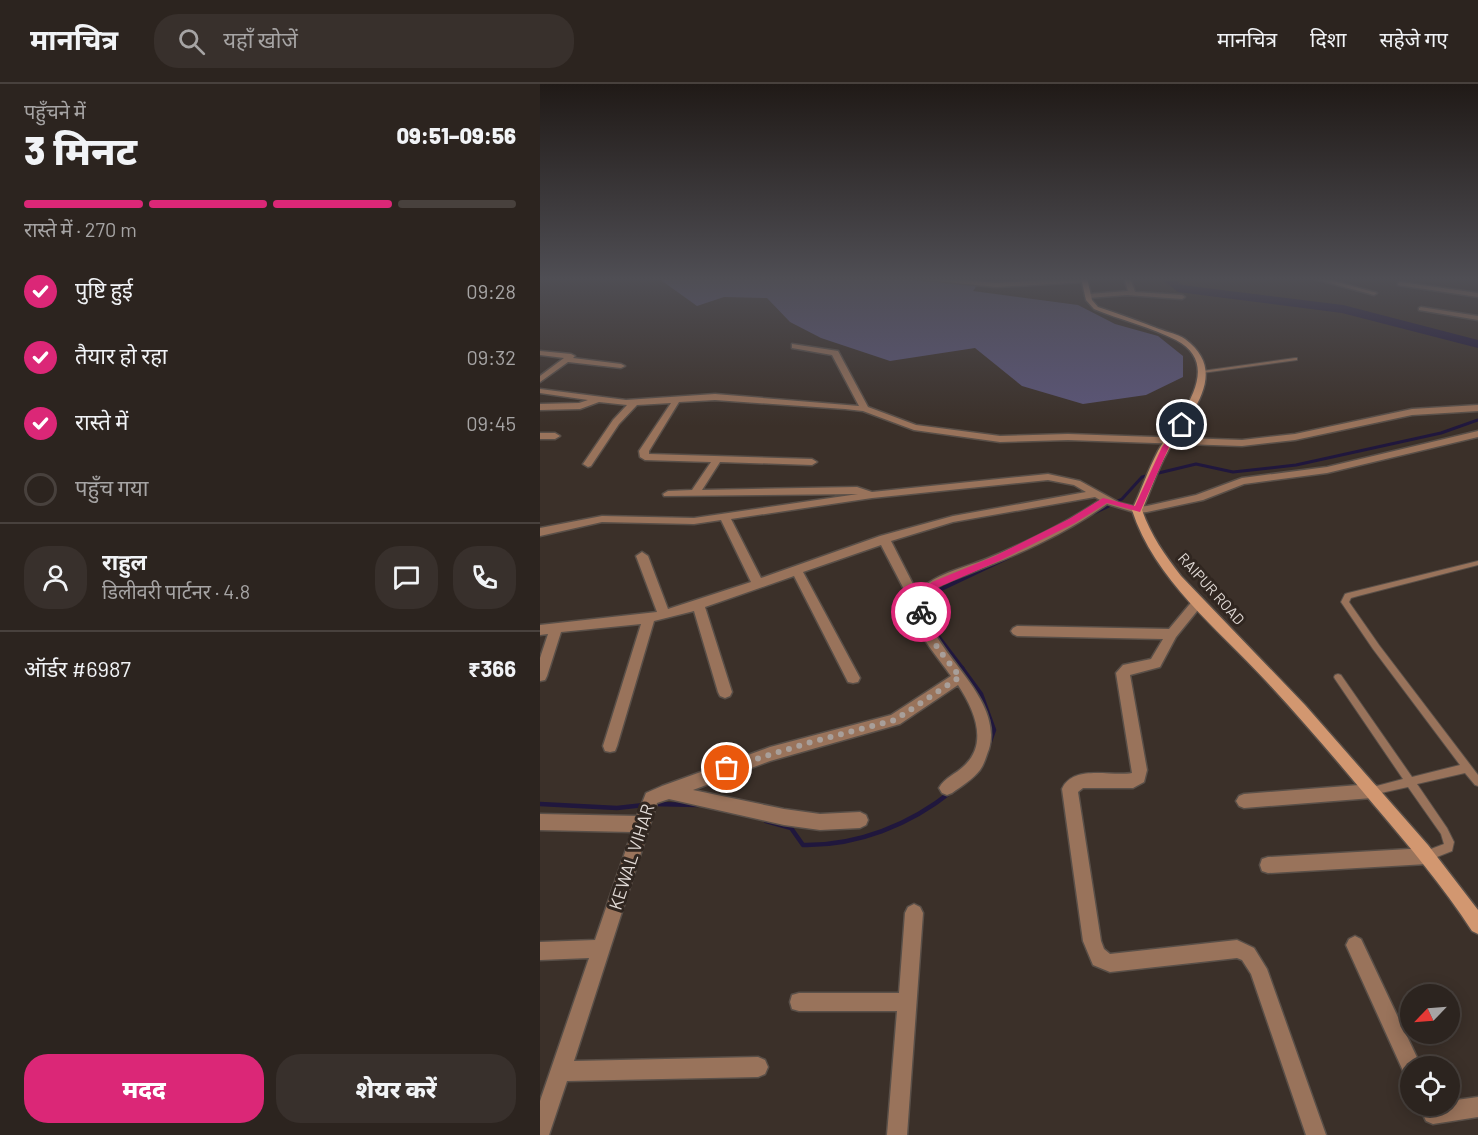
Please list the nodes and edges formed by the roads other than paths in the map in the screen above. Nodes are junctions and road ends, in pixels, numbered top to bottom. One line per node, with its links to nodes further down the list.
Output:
1 (1148, 327): 7 (main road)
2 (795, 346): 15 (street)
3 (540, 352): 5 (street)
4 (1295, 359): 7 (lane)
5 (568, 360): 6 (street); 8 (street)
6 (621, 366)
7 (1202, 372): 19 (main road)
8 (540, 380)
9 (540, 391): 11 (street)
10 (677, 399): 12 (street); 15 (street); 20 (street)
11 (596, 400): 12 (street); 13 (street)
12 (634, 403): 22 (street)
13 (540, 407)
14 (1478, 408): 19 (street)
15 (864, 409): 19 (street)
16 (1478, 434): 27 (street)
17 (540, 436): 18 (street)
18 (555, 436)
19 (1169, 444): 27 (main road)
20 (717, 459): 21 (street); 24 (street)
21 (812, 462)
22 (588, 464)
23 (668, 494): 24 (street)
24 (695, 494): 25 (street)
25 (872, 495): 26 (street); 28 (street)
26 (1107, 500): 27 (street); 30 (street); 45 (street)
27 (1137, 510): 36 (main road, RAIPUR ROAD)
28 (725, 517): 29 (street); 34 (street)
29 (540, 531)
30 (884, 538): 33 (street); 35 (street)
31 (642, 556): 38 (street)
32 (1478, 563): 50 (lane)
33 (796, 571): 34 (street); 47 (street)
34 (758, 584): 37 (street)
35 (911, 592)
36 (1198, 602): 43 (street); 55 (main road, RAIPUR ROAD)
37 (699, 606): 38 (street); 48 (street)
38 (664, 615): 39 (street)
39 (649, 618): 40 (street); 49 (street)
40 (557, 627): 41 (street); 44 (street)
41 (540, 630)
42 (1017, 631): 43 (street)
43 (1172, 634): 76 (street)
44 (540, 676)
45 (960, 677): 53 (street); 54 (street, KEWAL VIHAR)
46 (1338, 677): 51 (lane)
47 (853, 678)
48 (725, 692)
49 (610, 746)
50 (1467, 768): 51 (lane); 52 (lane)
51 (1412, 782): 55 (lane); 60 (lane)
52 (1478, 783)
53 (947, 788)
54 (666, 790): 57 (street, KEWAL VIHAR); 58 (street)
55 (1372, 791): 56 (street); 60 (main road, RAIPUR ROAD)
56 (1244, 801)
57 (646, 812): 59 (street); 65 (street, KEWAL VIHAR)
58 (860, 820)
59 (540, 822)
60 (1427, 856): 61 (street); 63 (main road, RAIPUR ROAD)
61 (1268, 865)
62 (914, 913): 68 (street)
63 (1477, 922)
64 (1355, 945): 69 (street)
65 (602, 949): 66 (street); 71 (street, KEWAL VIHAR)
66 (540, 951)
67 (799, 1002): 68 (street)
68 (907, 1002): 75 (street)
69 (1406, 1056)
70 (758, 1066): 71 (street)
71 (560, 1071): 74 (street, KEWAL VIHAR)
72 (1478, 1107): 73 (street)
73 (1460, 1110)
74 (540, 1131)
75 (897, 1135)
76 (1316, 1135)

